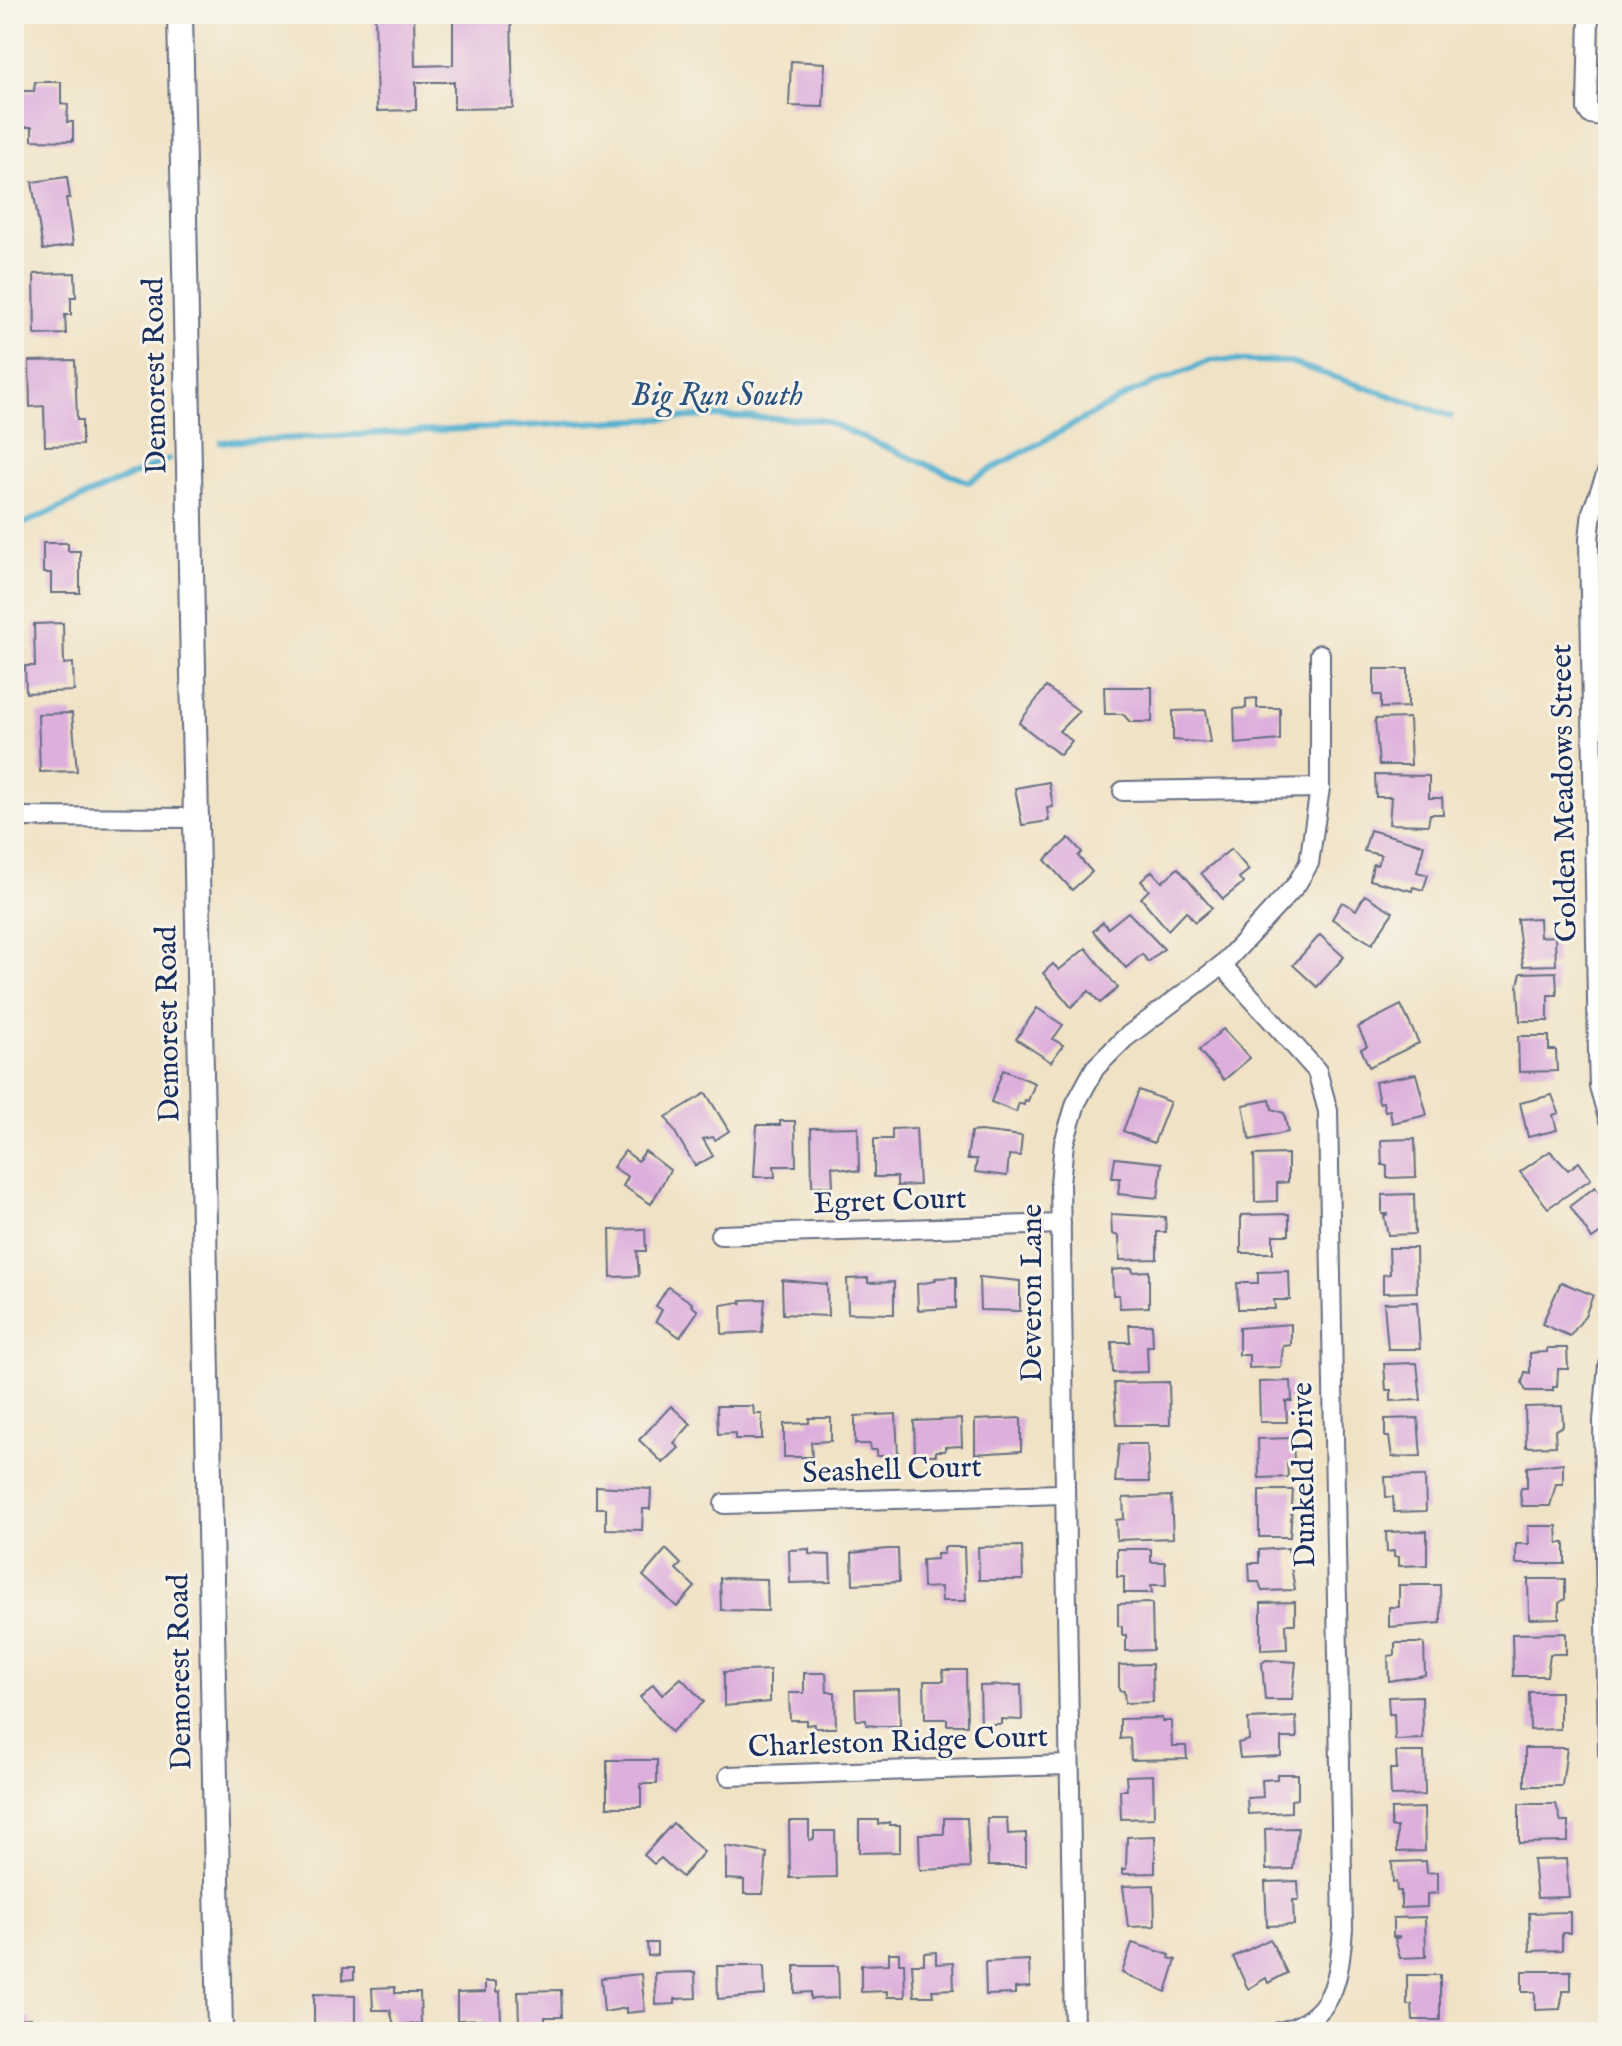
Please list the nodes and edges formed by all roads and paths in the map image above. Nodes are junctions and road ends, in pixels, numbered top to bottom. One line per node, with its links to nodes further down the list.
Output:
1 (180, 14): 10 (street, Demorest Road)
2 (1589, 14): 3 (street)
3 (1599, 115)
4 (1608, 470): 6 (street, Golden Meadows Street)
5 (1320, 654): 7 (street, Deveron Lane)
6 (1600, 666): 11 (street, Golden Meadows Street)
7 (1320, 788): 8 (street); 12 (street, Deveron Lane)
8 (1123, 791)
9 (14, 817): 10 (street)
10 (196, 818): 23 (street, Demorest Road)
11 (1602, 932): 13 (street, Golden Meadows Street)
12 (1222, 965): 14 (street, Deveron Lane); 25 (street, Dunkeld Drive)
13 (1608, 1118)
14 (1061, 1224): 15 (street, Egret Court); 18 (street, Deveron Lane)
15 (720, 1235)
16 (1608, 1364): 17 (street)
17 (1606, 1467): 20 (street)
18 (1062, 1494): 19 (street, Seashell Court); 21 (street, Deveron Lane)
19 (724, 1504)
20 (1608, 1753)
21 (1068, 1765): 22 (street, Charleston Ridge Court); 24 (street, Deveron Lane)
22 (729, 1776)
23 (220, 2032)
24 (1074, 2032)
25 (1279, 2032)

